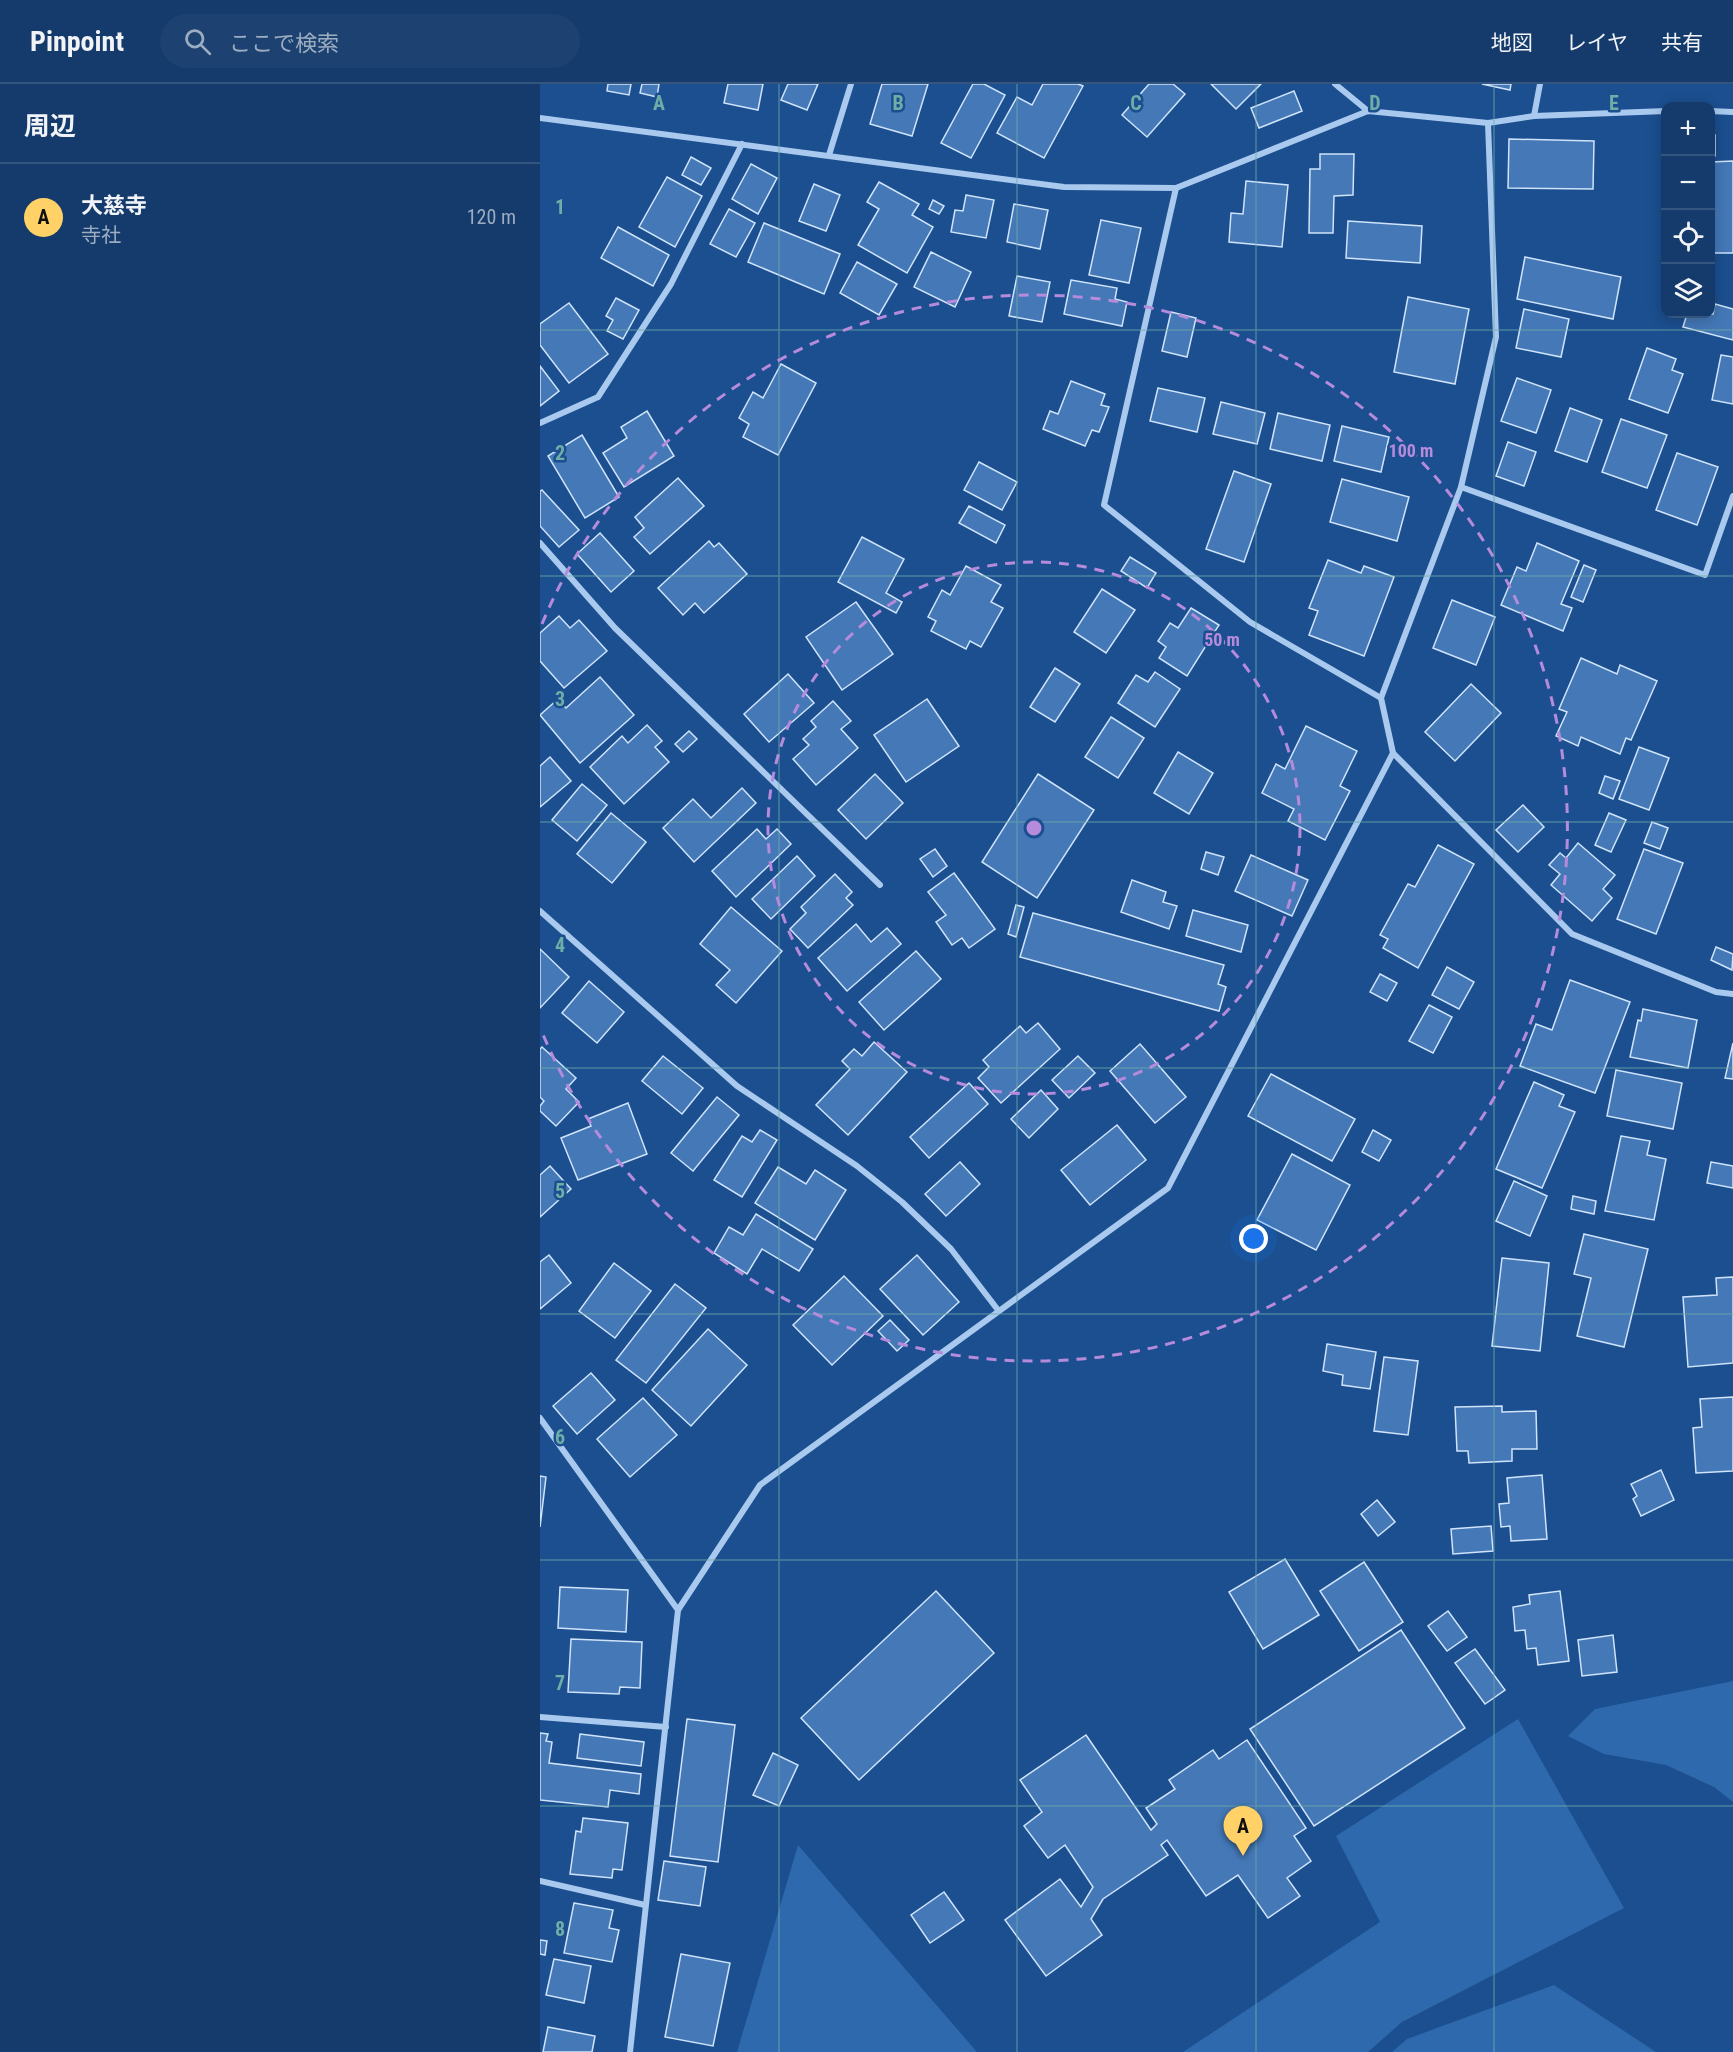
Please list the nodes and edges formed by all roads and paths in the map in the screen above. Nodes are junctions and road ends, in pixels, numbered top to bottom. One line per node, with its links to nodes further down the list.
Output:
1 (852, 84): 12 (street)
2 (1335, 84): 4 (street)
3 (1540, 84): 8 (street)
4 (1368, 111): 10 (street); 13 (street)
5 (1661, 111): 8 (street)
6 (1715, 111): 7 (street)
7 (1733, 112)
8 (1534, 116): 10 (street)
9 (540, 118): 11 (street)
10 (1488, 123): 15 (street)
11 (742, 144): 12 (street); 14 (street)
12 (829, 155): 13 (street)
13 (1176, 188): 18 (street)
14 (540, 423)
15 (1461, 487): 16 (street); 18 (street)
16 (1733, 496)
17 (540, 543): 20 (street)
18 (1381, 698): 19 (street)
19 (1393, 753): 22 (street); 23 (street)
20 (879, 885)
21 (540, 911): 23 (street)
22 (1733, 994)
23 (998, 1310): 25 (street)
24 (540, 1418): 25 (street)
25 (678, 1610): 27 (street)
26 (540, 1717): 27 (street)
27 (666, 1727): 29 (street)
28 (540, 1881): 29 (street)
29 (645, 1905): 30 (street)
30 (630, 2052)

